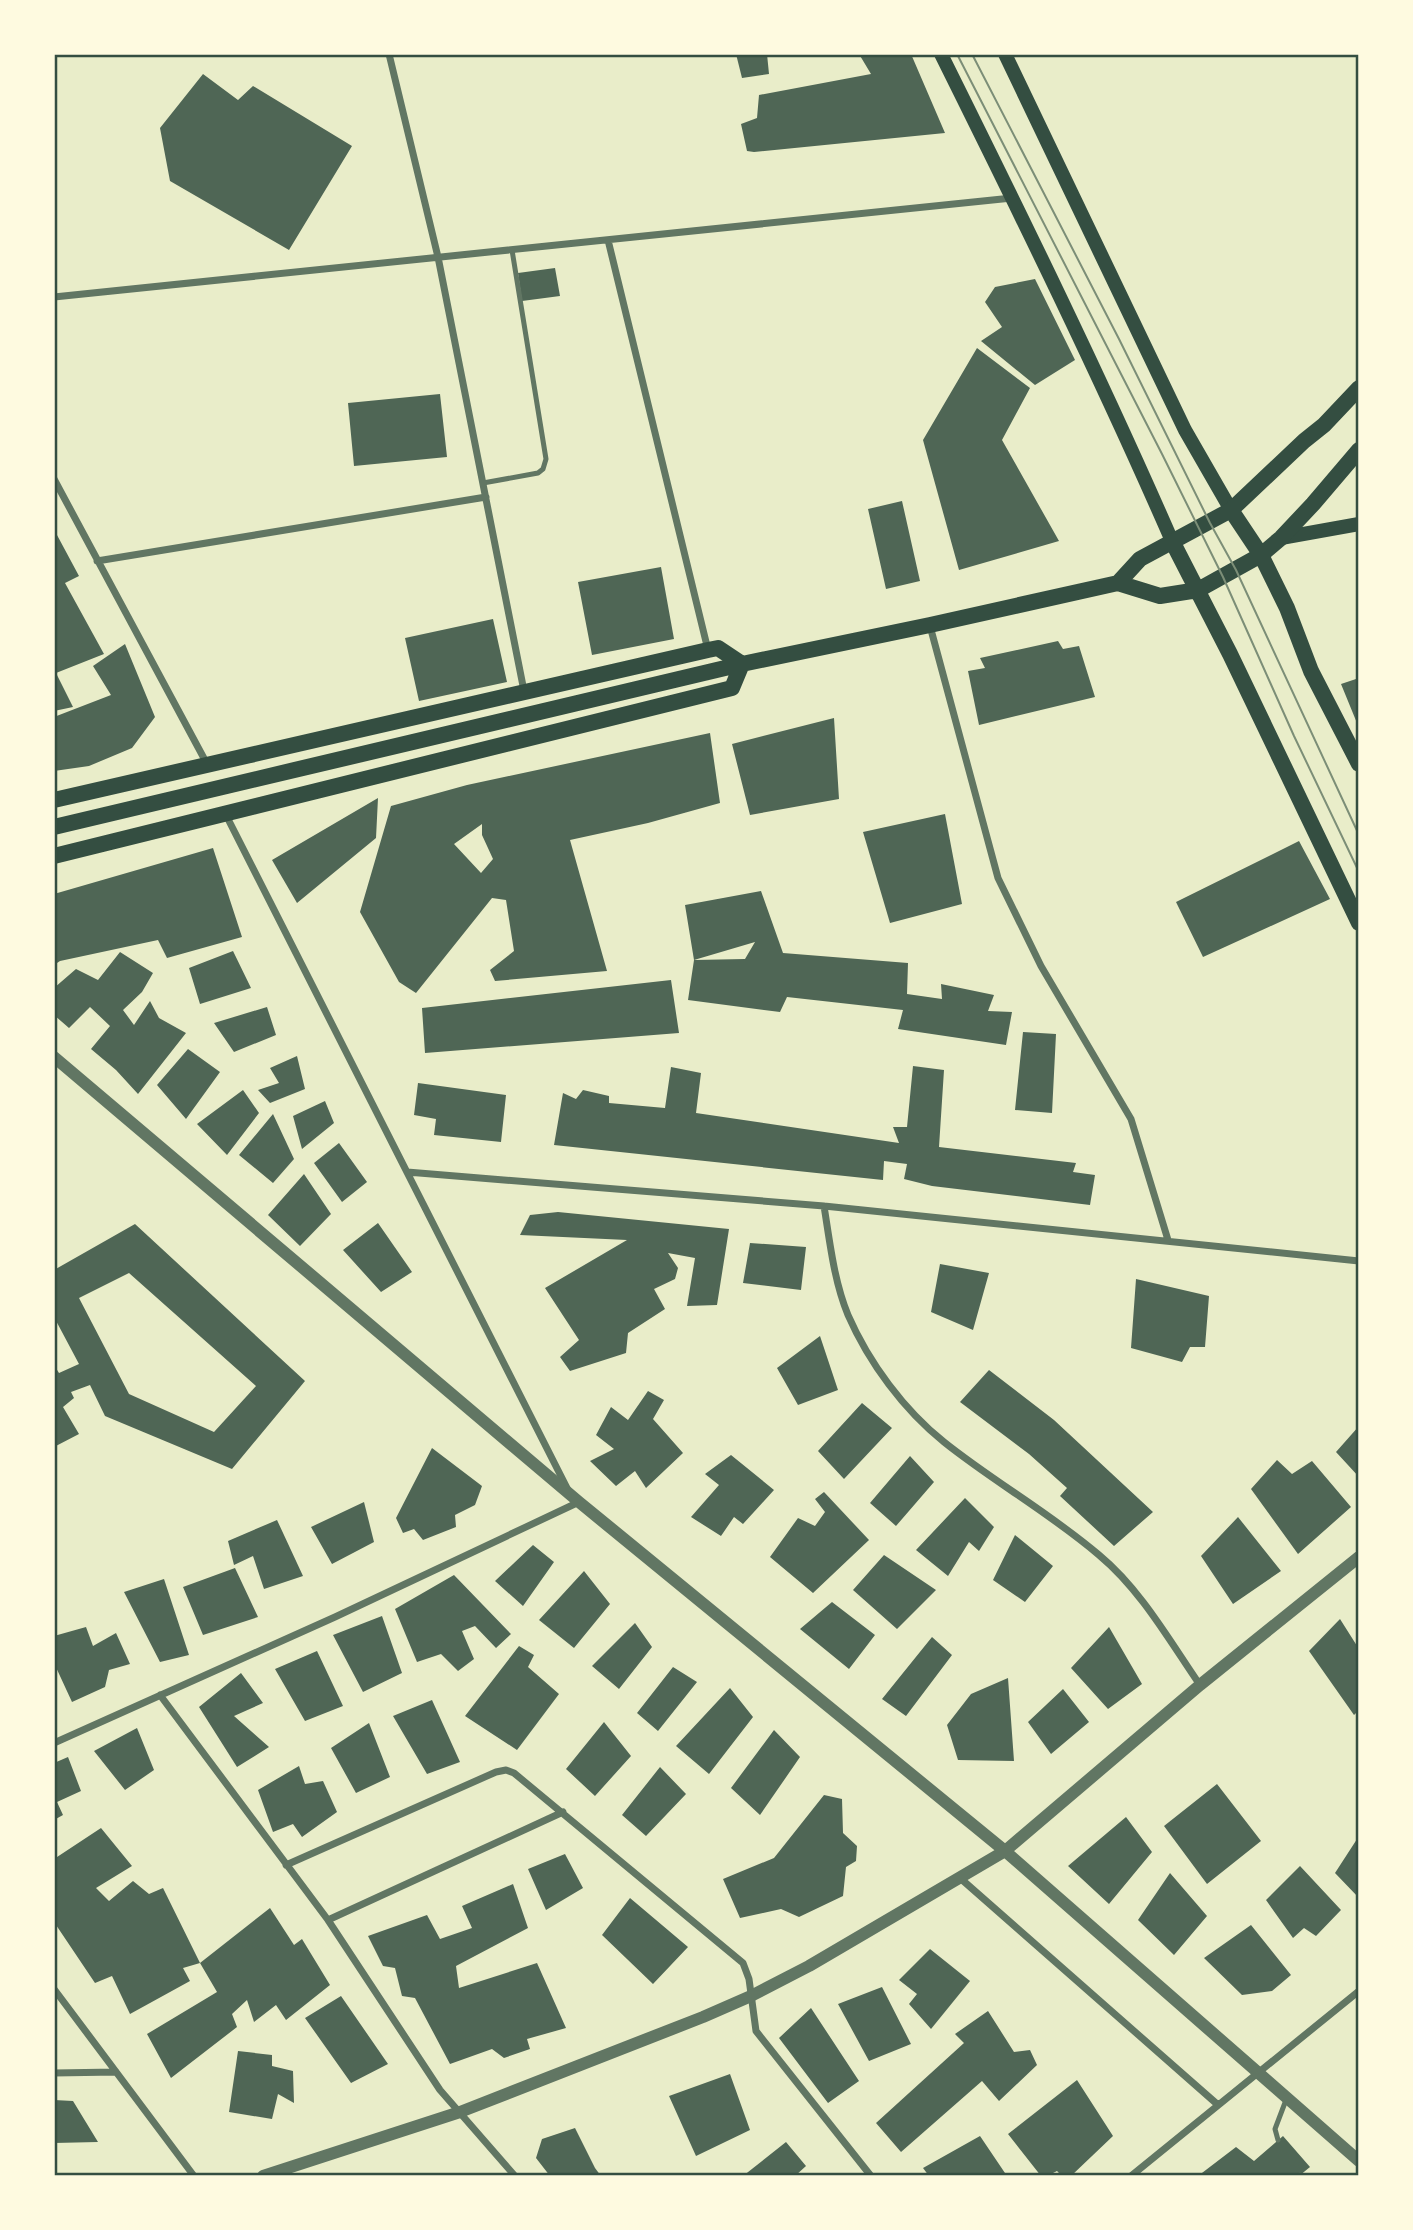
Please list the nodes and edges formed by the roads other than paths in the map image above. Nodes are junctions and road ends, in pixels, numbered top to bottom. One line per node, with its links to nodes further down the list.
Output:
1 (390, 54): 7 (street)
2 (941, 54): 4 (main road)
3 (1005, 54): 16 (main road)
4 (1013, 198): 5 (street); 19 (main road)
5 (608, 240): 6 (street); 25 (street)
6 (512, 250): 7 (street); 14 (lane)
7 (438, 257): 8 (street); 14 (street)
8 (54, 297)
9 (1359, 388): 11 (main road)
10 (1359, 402): 11 (main road)
11 (1324, 425): 16 (main road)
12 (1358, 450): 18 (main road)
13 (54, 479): 21 (street)
14 (483, 483): 15 (street)
15 (486, 497): 21 (street); 27 (street)
16 (1231, 510): 19 (main road); 20 (main road)
17 (1359, 524): 18 (main road)
18 (1281, 538): 20 (main road)
19 (1172, 541): 22 (main road); 23 (main road)
20 (1261, 555): 23 (main road); 29 (main road)
21 (97, 561): 28 (street)
22 (1118, 583): 23 (main road); 24 (main road)
23 (1198, 590): 34 (main road)
24 (930, 625): 26 (main road); 38 (street)
25 (708, 650): 26 (main road); 27 (main road)
26 (742, 664): 31 (main road); 32 (main road)
27 (524, 691): 28 (main road)
28 (207, 764): 30 (main road)
29 (1359, 764)
30 (54, 800)
31 (226, 814): 33 (main road); 36 (street)
32 (54, 827)
33 (54, 856)
34 (1359, 923)
35 (54, 1057): 40 (street)
36 (407, 1172): 37 (street); 40 (street)
37 (824, 1206): 38 (street); 43 (street)
38 (1168, 1240): 39 (street)
39 (1359, 1261)
40 (568, 1491): 41 (street)
41 (579, 1502): 44 (street); 47 (street)
42 (1359, 1557): 43 (street)
43 (1200, 1685): 47 (street)
44 (160, 1695): 45 (street); 48 (street)
45 (54, 1743)
46 (563, 1812): 48 (street); 50 (street); 53 (street)
47 (1005, 1851): 49 (street); 54 (street)
48 (286, 1865): 50 (street)
49 (959, 1877): 53 (street); 58 (street)
50 (328, 1920): 59 (street)
51 (54, 1989): 55 (street)
52 (1359, 1991): 54 (street)
53 (751, 1996): 59 (street); 65 (street)
54 (1258, 2071): 57 (street); 58 (street)
55 (116, 2072): 56 (street); 62 (street)
56 (54, 2073)
57 (1287, 2097): 60 (lane); 61 (street)
58 (1217, 2104): 66 (street)
59 (460, 2112): 63 (street); 64 (street)
60 (1278, 2140)
61 (1359, 2161)
62 (194, 2176)
63 (263, 2176)
64 (515, 2176)
65 (871, 2176)
66 (1131, 2176)

